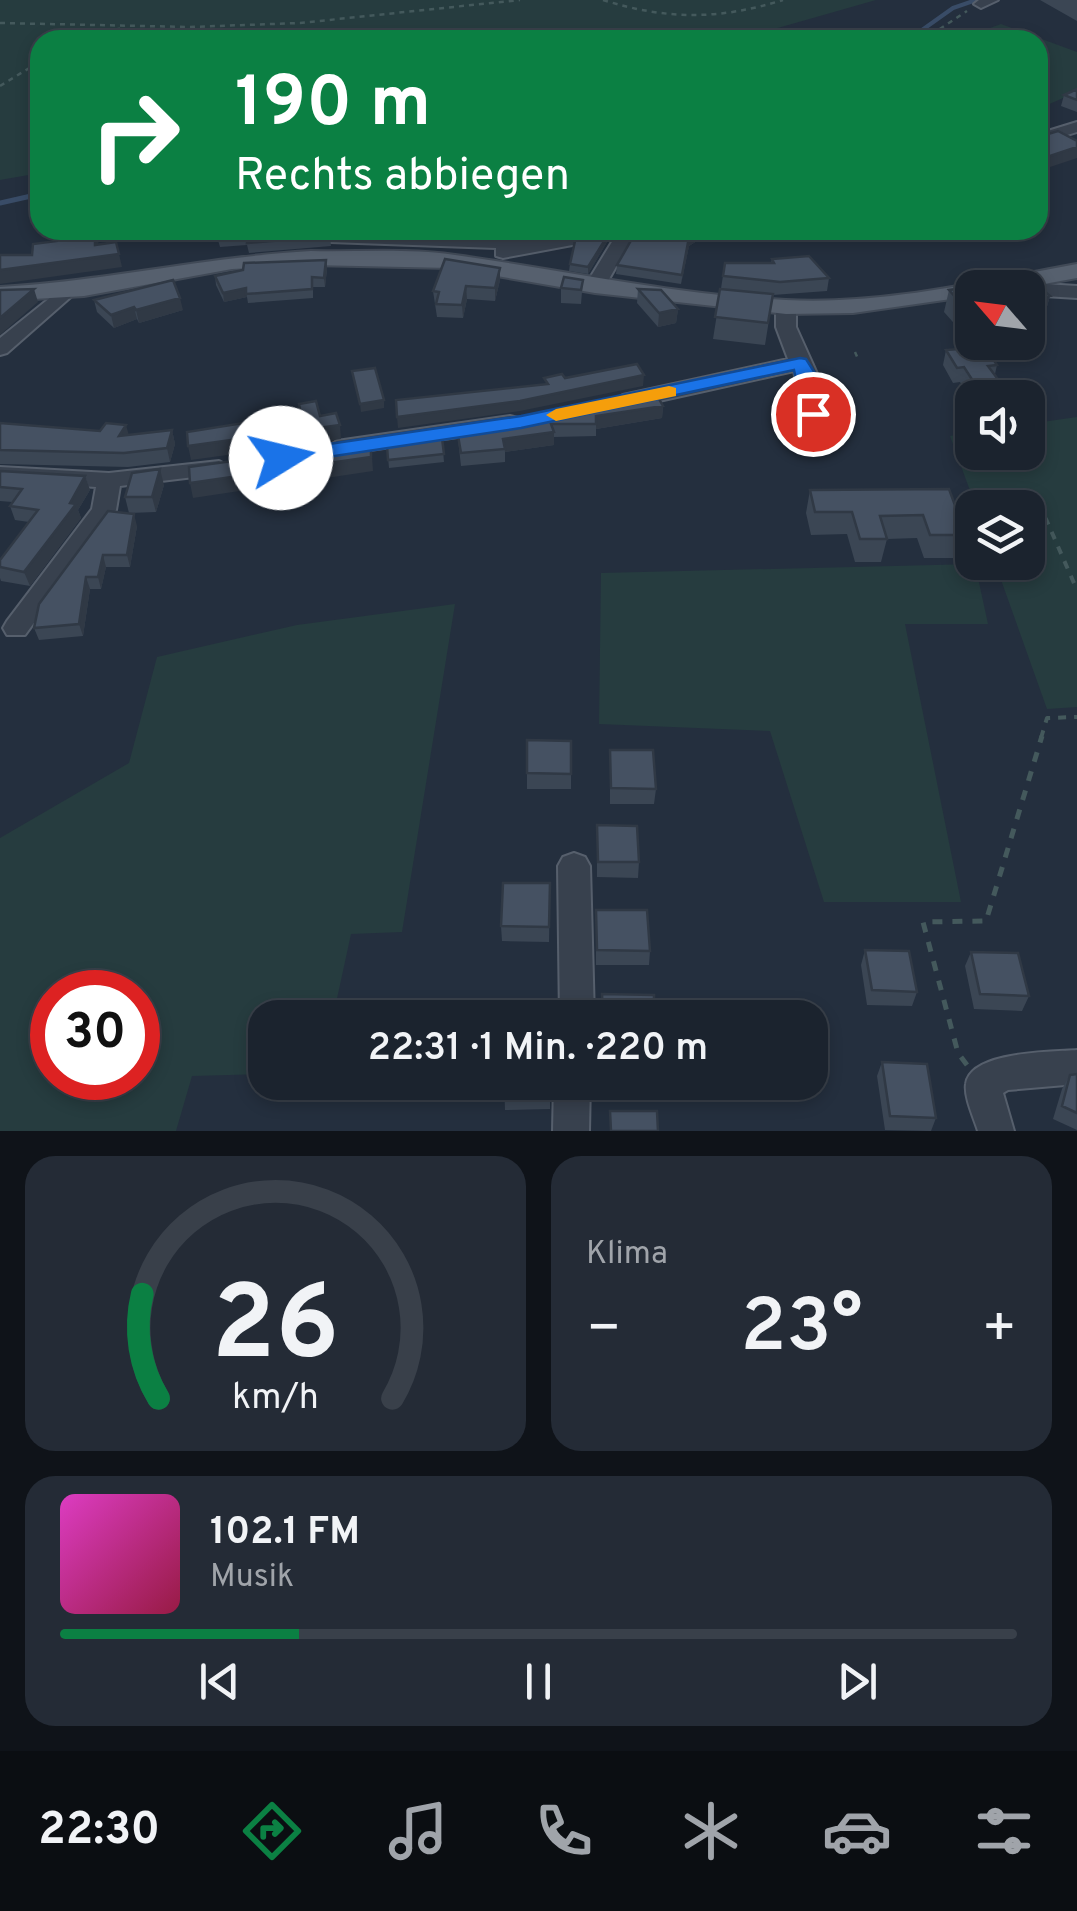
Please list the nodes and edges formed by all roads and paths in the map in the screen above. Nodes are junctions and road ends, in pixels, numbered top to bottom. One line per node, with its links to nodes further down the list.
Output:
1 (520, 0): 6 (path)
2 (603, 0): 3 (path)
3 (782, 0)
4 (986, 2): 8 (path)
5 (0, 23): 6 (path)
6 (128, 26): 7 (path)
7 (107, 30)
8 (939, 30)
9 (30, 68): 10 (path)
10 (0, 86)
11 (1077, 127): 12 (street)
12 (1048, 136)
13 (245, 240): 19 (street)
14 (413, 240): 18 (street)
15 (511, 240): 18 (street)
16 (518, 240): 18 (street)
17 (609, 240): 22 (street)
18 (455, 245): 19 (main road); 22 (main road)
19 (232, 262): 24 (main road)
20 (1077, 270): 21 (main road)
21 (1045, 276)
22 (595, 286): 28 (main road)
23 (1045, 290): 26 (street)
24 (66, 291): 27 (main road); 29 (street)
25 (955, 292): 28 (main road)
26 (1077, 292)
27 (0, 294)
28 (786, 307): 32 (street)
29 (0, 349)
30 (856, 352): 31 (path)
31 (858, 359)
32 (800, 363): 33 (street); 34 (street)
33 (603, 406)
34 (813, 414)
35 (536, 419): 36 (street)
36 (312, 451)
37 (250, 464): 39 (street)
38 (0, 474): 39 (street)
39 (109, 480): 42 (street)
40 (1045, 518): 41 (path)
41 (1077, 590)
42 (16, 628)
43 (1077, 717): 47 (path)
44 (574, 866): 45 (street)
45 (577, 1000)
46 (1077, 1067): 47 (street)
47 (983, 1085): 50 (street)
48 (572, 1100): 49 (street)
49 (571, 1131)
50 (996, 1131)

